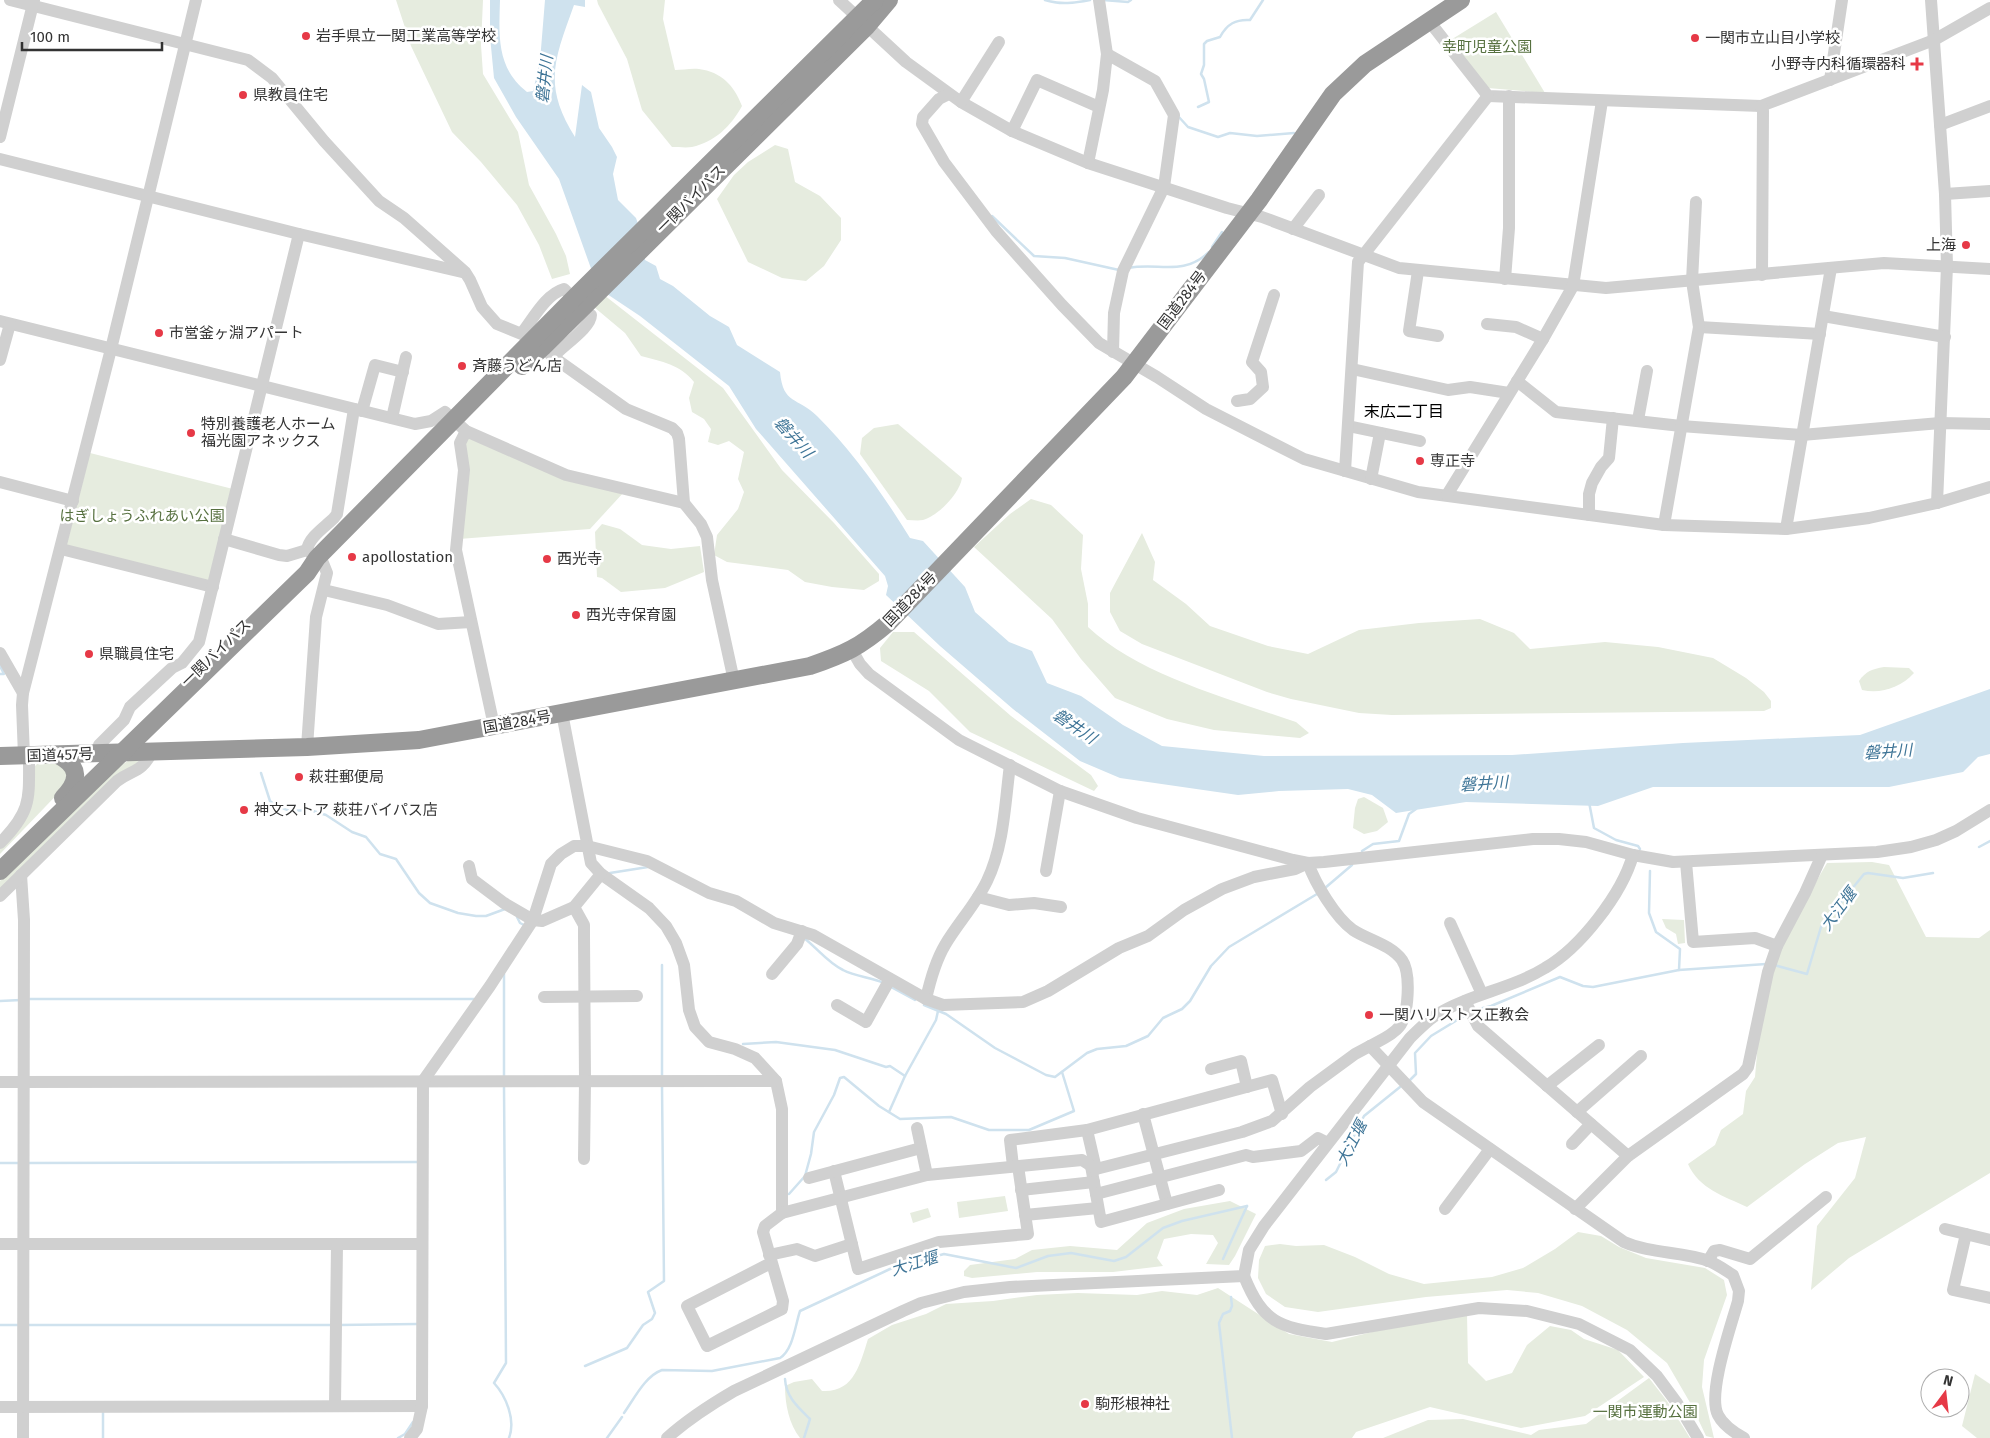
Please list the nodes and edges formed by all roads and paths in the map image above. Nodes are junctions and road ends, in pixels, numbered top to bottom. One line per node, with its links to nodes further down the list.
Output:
1 (10, 0): 10 (street)
2 (196, 0): 16 (street)
3 (839, 0): 13 (street)
4 (875, 0): 13 (highway, 一関バイパス)
5 (889, 0): 13 (highway, 一関バイパス)
6 (1099, 0): 17 (street)
7 (1842, 0): 18 (street)
8 (1931, 0): 14 (street)
9 (1453, 2): 12 (highway, 国道284号)
10 (33, 3): 16 (street); 29 (street)
11 (1990, 8): 14 (street)
12 (1429, 21): 20 (street); 38 (highway, 国道284号)
13 (863, 22): 19 (street); 52 (highway, 一関バイパス)
14 (1934, 40): 18 (street); 27 (street)
15 (998, 42): 23 (street)
16 (185, 44): 36 (street); 46 (street)
17 (1107, 54): 26 (street); 32 (street)
18 (1830, 80): 24 (street)
19 (949, 94): 23 (street); 63 (street)
20 (1488, 96): 21 (street); 41 (street)
21 (1509, 96): 22 (street); 48 (street)
22 (1602, 101): 24 (street); 50 (street)
23 (960, 102): 28 (street)
24 (1761, 106): 47 (street)
25 (1990, 106): 27 (street)
26 (1099, 107): 28 (street); 31 (street)
27 (1940, 125): 34 (street)
28 (1012, 132): 31 (street)
29 (0, 137)
30 (0, 160): 36 (street)
31 (1088, 163): 32 (street)
32 (1164, 187): 38 (street); 63 (street)
33 (1990, 191): 34 (street)
34 (1945, 194): 42 (street)
35 (1319, 195): 39 (street)
36 (149, 196): 40 (street); 62 (street)
37 (1696, 202): 49 (street)
38 (1248, 213): 39 (street); 67 (highway, 国道284号)
39 (1293, 229): 41 (street)
40 (300, 234): 46 (street); 71 (street)
41 (1363, 256): 45 (street); 66 (street)
42 (1947, 266): 43 (street); 44 (street); 59 (street)
43 (1831, 268): 47 (street); 53 (street)
44 (1990, 269)
45 (1418, 271): 48 (street); 58 (street)
46 (465, 272): 61 (street)
47 (1762, 275): 49 (street)
48 (1505, 279): 50 (street)
49 (1692, 281): 50 (street); 56 (street)
50 (1573, 286): 60 (street)
51 (1274, 295): 78 (street)
52 (581, 301): 61 (highway, 一関バイパス); 61 (street)
53 (1823, 316): 57 (street); 59 (street)
54 (5, 322): 62 (street); 65 (street)
55 (1487, 324): 60 (street)
56 (1700, 327): 57 (street); 82 (street)
57 (1820, 334): 84 (street)
58 (1438, 336)
59 (1945, 336): 77 (street)
60 (1543, 339): 70 (street)
61 (538, 344): 80 (highway, 一関バイパス); 92 (street)
62 (111, 349): 71 (street); 91 (street)
63 (1113, 352): 67 (street)
64 (406, 357): 69 (street)
65 (0, 360)
66 (1352, 369): 72 (street); 81 (street)
67 (1129, 370): 78 (street); 103 (highway, 国道284号)
68 (1647, 371): 76 (street)
69 (403, 372): 73 (street); 74 (street)
70 (1517, 381): 72 (street); 75 (street)
71 (262, 387): 73 (street); 97 (street)
72 (1509, 394): 90 (street)
73 (358, 410): 74 (street); 99 (street)
74 (392, 418): 80 (street)
75 (1613, 418): 76 (street); 94 (street)
76 (1638, 420): 82 (street)
77 (1940, 423): 79 (street); 84 (street); 93 (street)
78 (1231, 424): 86 (street)
79 (1990, 424)
80 (460, 425): 92 (street); 99 (highway, 一関バイパス); 102 (street)
81 (1348, 426): 83 (street); 86 (street)
82 (1681, 426): 84 (street); 95 (street)
83 (1380, 433): 85 (street); 87 (street)
84 (1802, 435): 96 (street)
85 (1420, 441)
86 (1346, 471): 87 (street)
87 (1371, 479): 90 (street)
88 (0, 482): 91 (street)
89 (1990, 487): 93 (street)
90 (1447, 495): 94 (street)
91 (73, 501): 98 (street)
92 (684, 503): 105 (street)
93 (1937, 503): 96 (street)
94 (1589, 515): 95 (street)
95 (1664, 525): 96 (street)
96 (1786, 529)
97 (224, 539): 99 (street); 100 (street)
98 (61, 549): 100 (street); 106 (street)
99 (312, 554): 101 (street); 111 (highway, 一関バイパス)
100 (212, 588): 112 (street)
101 (324, 590): 102 (street); 109 (street)
102 (471, 622): 108 (street)
103 (852, 650): 105 (highway, 国道284号); 116 (street)
104 (0, 653): 106 (street)
105 (734, 681): 107 (highway, 国道284号)
106 (23, 693): 115 (street)
107 (562, 714): 108 (highway, 国道284号); 120 (street)
108 (494, 726): 109 (highway, 国道284号)
109 (307, 747): 110 (highway, 国道284号)
110 (152, 752): 111 (highway, 国道284号); 130 (street)
111 (120, 753): 112 (highway, 国道457号); 127 (highway, 一関バイパス)
112 (98, 754): 113 (highway, 国道457号)
113 (58, 755): 115 (highway, 国道457号); 124 (highway)
114 (0, 756): 115 (highway, 国道457号)
115 (27, 756): 119 (street)
116 (1010, 765): 117 (street); 132 (street)
117 (1060, 791): 125 (street); 128 (street)
118 (1990, 810): 122 (street)
119 (0, 843)
120 (587, 846): 129 (street); 135 (street); 137 (street)
121 (1633, 855): 123 (street); 125 (street); 141 (street)
122 (1822, 855): 123 (street); 138 (street)
123 (1686, 862): 138 (street)
124 (0, 863)
125 (1308, 863): 145 (street); 149 (street)
126 (468, 866): 135 (street)
127 (0, 871)
128 (1046, 871)
129 (601, 874): 133 (street); 155 (street)
130 (21, 875): 131 (street); 157 (street)
131 (0, 896)
132 (978, 897): 134 (street); 145 (street)
133 (574, 907): 135 (street); 142 (street)
134 (1061, 907)
135 (533, 920): 153 (street)
136 (1450, 923): 141 (street)
137 (802, 932): 139 (street); 140 (street)
138 (1777, 946): 173 (street)
139 (772, 974)
140 (890, 979): 145 (street); 147 (street)
141 (1482, 994): 146 (street)
142 (584, 996): 143 (street); 144 (street); 154 (street)
143 (637, 996)
144 (544, 997)
145 (926, 999)
146 (1465, 1001): 151 (street); 158 (street)
147 (837, 1005)
148 (1599, 1045): 158 (street)
149 (1370, 1046): 151 (street); 162 (street)
150 (1641, 1056): 160 (street)
151 (1388, 1065): 167 (street); 170 (street)
152 (1211, 1069): 159 (street)
153 (423, 1081): 154 (street); 157 (street); 198 (street)
154 (585, 1081): 155 (street); 174 (street)
155 (776, 1081): 190 (street)
156 (0, 1082): 157 (street)
157 (23, 1082): 196 (street)
158 (1547, 1086): 160 (street)
159 (1247, 1087): 161 (street); 162 (street)
160 (1577, 1112): 163 (street)
161 (1143, 1114): 165 (street); 171 (street)
162 (1282, 1114): 166 (street)
163 (1591, 1124): 168 (street); 173 (street)
164 (918, 1128): 169 (street)
165 (1087, 1130): 175 (street); 176 (street)
166 (1242, 1132): 171 (street); 172 (street)
167 (1328, 1143): 172 (street); 202 (street)
168 (1572, 1144)
169 (921, 1148): 177 (street); 178 (street)
170 (1490, 1150): 188 (street); 189 (street)
171 (1153, 1155): 176 (street); 180 (street)
172 (1246, 1155): 180 (street)
173 (1628, 1156): 189 (street)
174 (584, 1159)
175 (1015, 1166): 176 (street); 178 (street); 182 (street)
176 (1094, 1168): 181 (street)
177 (834, 1171): 179 (street); 184 (street)
178 (927, 1176): 184 (street)
179 (809, 1178)
180 (1159, 1178): 181 (street); 186 (street)
181 (1095, 1188): 182 (street); 187 (street)
182 (1022, 1190): 191 (street)
183 (1219, 1190): 186 (street)
184 (840, 1198): 190 (street); 199 (street)
185 (1826, 1198): 201 (street)
186 (1167, 1204): 187 (street)
187 (1098, 1208): 191 (street)
188 (1445, 1209)
189 (1575, 1209): 201 (street)
190 (782, 1212): 200 (street)
191 (1025, 1215): 199 (street)
192 (1945, 1229): 193 (street)
193 (1966, 1234): 194 (street); 203 (street)
194 (1990, 1240)
195 (0, 1244): 196 (street)
196 (23, 1244): 197 (street); 205 (street)
197 (337, 1244): 198 (street); 206 (street)
198 (422, 1244): 207 (street)
199 (852, 1244): 200 (street)
200 (770, 1259): 200 (street)
201 (1708, 1261): 212 (street)
202 (1244, 1276): 210 (street); 211 (street)
203 (1990, 1298)
204 (0, 1406): 205 (street)
205 (23, 1406): 206 (street); 208 (street)
206 (335, 1406): 207 (street)
207 (422, 1406): 209 (street)
208 (23, 1438)
209 (410, 1438)
210 (667, 1438)
211 (1698, 1438)
212 (1744, 1438)

